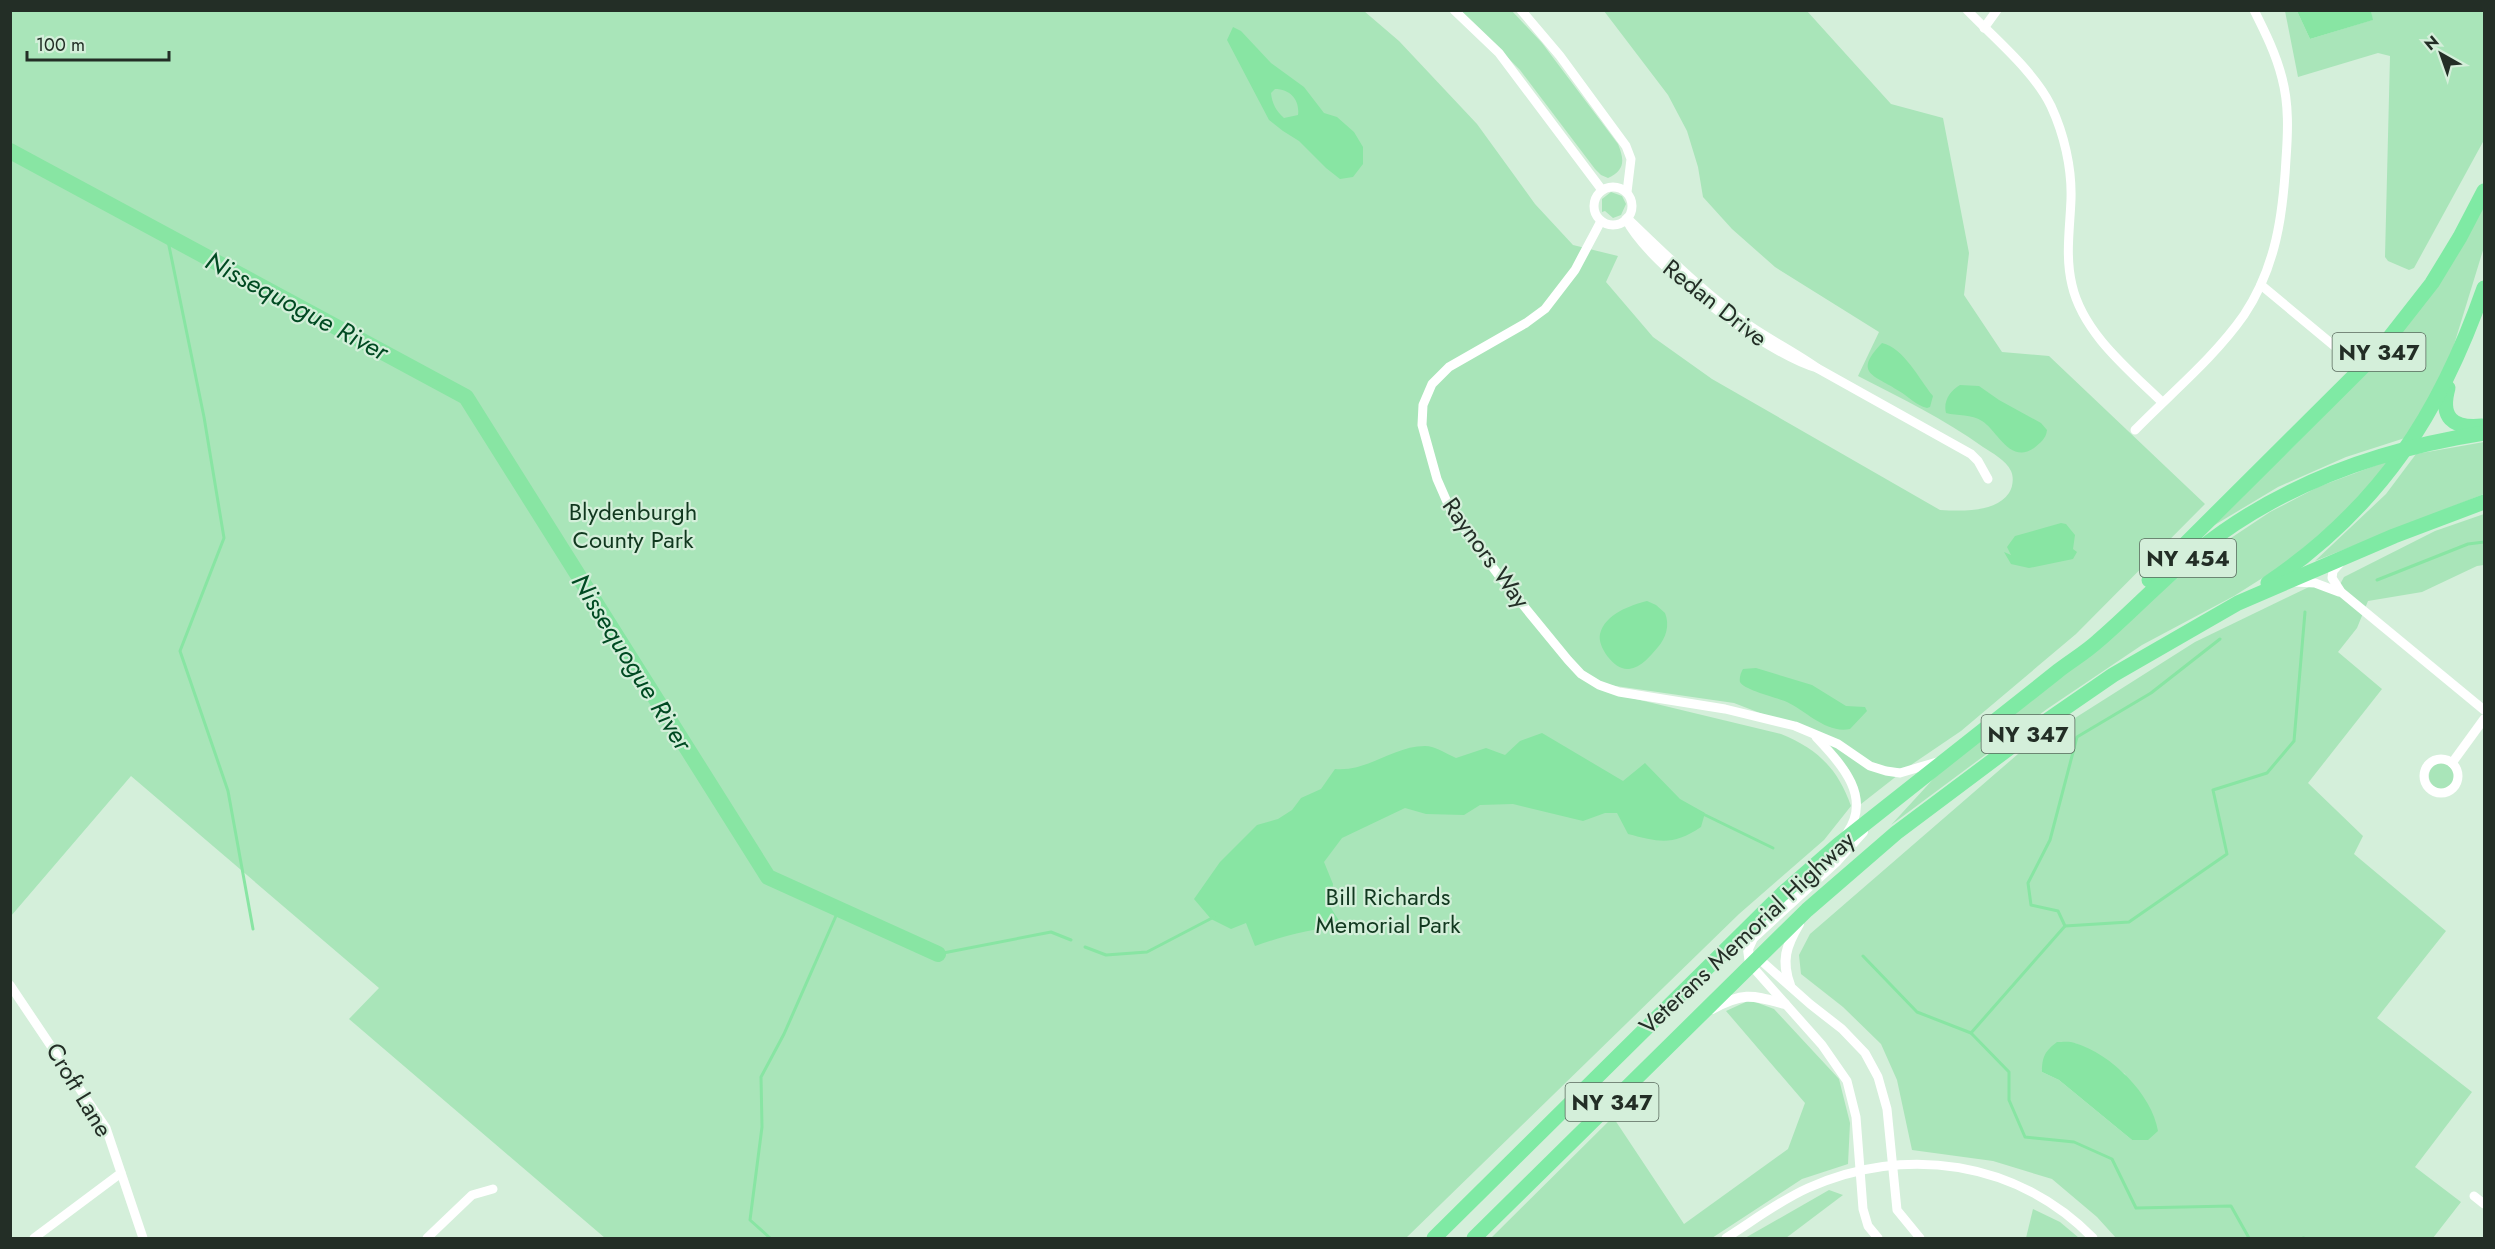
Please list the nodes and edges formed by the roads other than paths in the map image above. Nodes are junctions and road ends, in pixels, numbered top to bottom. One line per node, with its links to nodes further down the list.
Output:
1 (1454, 10): 7 (street)
2 (1521, 10): 9 (street)
3 (1967, 10): 6 (street)
4 (1997, 10): 6 (street)
5 (2254, 10): 12 (street)
6 (1984, 28): 16 (street)
7 (1602, 190): 9 (street); 11 (street)
8 (2484, 191): 15 (highway, NY 347)
9 (1627, 192): 10 (street)
10 (1627, 219): 11 (street); 21 (street, Redan Drive)
11 (1601, 221): 30 (street, Raynors Way)
12 (2261, 285): 15 (street); 16 (street)
13 (2484, 288): 14 (highway, NY 347)
14 (2455, 362): 17 (highway); 20 (highway, NY 347)
15 (2362, 369): 27 (highway, NY 347)
16 (2162, 402): 18 (street)
17 (2484, 425)
18 (2134, 430)
19 (2484, 433): 20 (highway, Veterans Memorial Highway / NY 454)
20 (2407, 448): 26 (highway, NY 347); 27 (highway, Veterans Memorial Highway / NY 454)
21 (1988, 479)
22 (2484, 502): 23 (highway, Veterans Memorial Highway / NY 454)
23 (2350, 555): 24 (highway, Veterans Memorial Highway / NY 454); 25 (street)
24 (2289, 581): 25 (street); 26 (highway, Veterans Memorial Highway / NY 454)
25 (2341, 592): 28 (street)
26 (2238, 603): 35 (highway, Veterans Memorial Highway / NY 347)
27 (2058, 671): 31 (highway, Veterans Memorial Highway / NY 347)
28 (2484, 710)
29 (2484, 719): 32 (street)
30 (1812, 733): 31 (street, Raynors Way); 34 (street, Raynors Way)
31 (1946, 760): 33 (highway, Veterans Memorial Highway / NY 347)
32 (2452, 763)
33 (1881, 811): 34 (highway, Veterans Memorial Highway / NY 347); 37 (street)
34 (1838, 845): 36 (highway, Veterans Memorial Highway / NY 347)
35 (1807, 910): 37 (highway, Veterans Memorial Highway / NY 347); 39 (street)
36 (1716, 958): 37 (street); 48 (highway, Veterans Memorial Highway / NY 347)
37 (1752, 958): 39 (street); 40 (street); 41 (highway, Veterans Memorial Highway / NY 347)
38 (10, 985): 44 (street, Croft Lane)
39 (1790, 986): 42 (street)
40 (1785, 1004): 41 (street); 43 (street)
41 (1696, 1018): 54 (highway, Veterans Memorial Highway / NY 347)
42 (1893, 1164): 43 (street); 57 (street); 58 (street)
43 (1860, 1170): 55 (street); 56 (street)
44 (121, 1173): 49 (street); 50 (street, Croft Lane)
45 (493, 1190): 51 (street)
46 (2474, 1196): 47 (street)
47 (2484, 1204)
48 (1466, 1206): 52 (highway, Veterans Memorial Highway / NY 347); 53 (street)
49 (34, 1239)
50 (143, 1239)
51 (427, 1239)
52 (1434, 1239)
53 (1442, 1239)
54 (1474, 1239)
55 (1726, 1239)
56 (1878, 1239)
57 (1920, 1239)
58 (2093, 1239)

